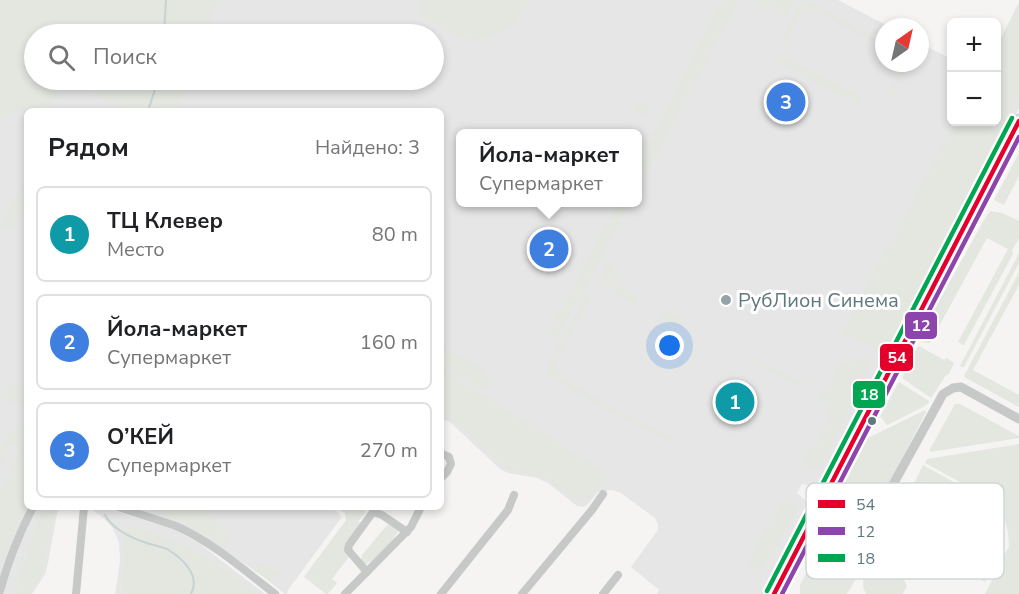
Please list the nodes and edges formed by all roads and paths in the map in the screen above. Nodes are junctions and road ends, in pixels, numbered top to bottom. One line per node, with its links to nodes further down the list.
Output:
1 (1019, 121): 5 (main road)
2 (1019, 419): 6 (street)
3 (444, 454): 4 (street)
4 (444, 475)
5 (830, 483)
6 (894, 483)
7 (603, 494): 24 (street)
8 (514, 495): 23 (street)
9 (31, 510): 19 (street)
10 (84, 510): 20 (street)
11 (127, 510): 21 (street)
12 (370, 510): 17 (street)
13 (373, 510): 16 (street)
14 (420, 510): 16 (street)
15 (806, 531): 26 (main road)
16 (407, 532): 17 (street)
17 (367, 572): 22 (street)
18 (618, 575): 25 (street)
19 (0, 591)
20 (76, 594)
21 (275, 594)
22 (345, 594)
23 (441, 594)
24 (522, 594)
25 (603, 594)
26 (774, 594)

